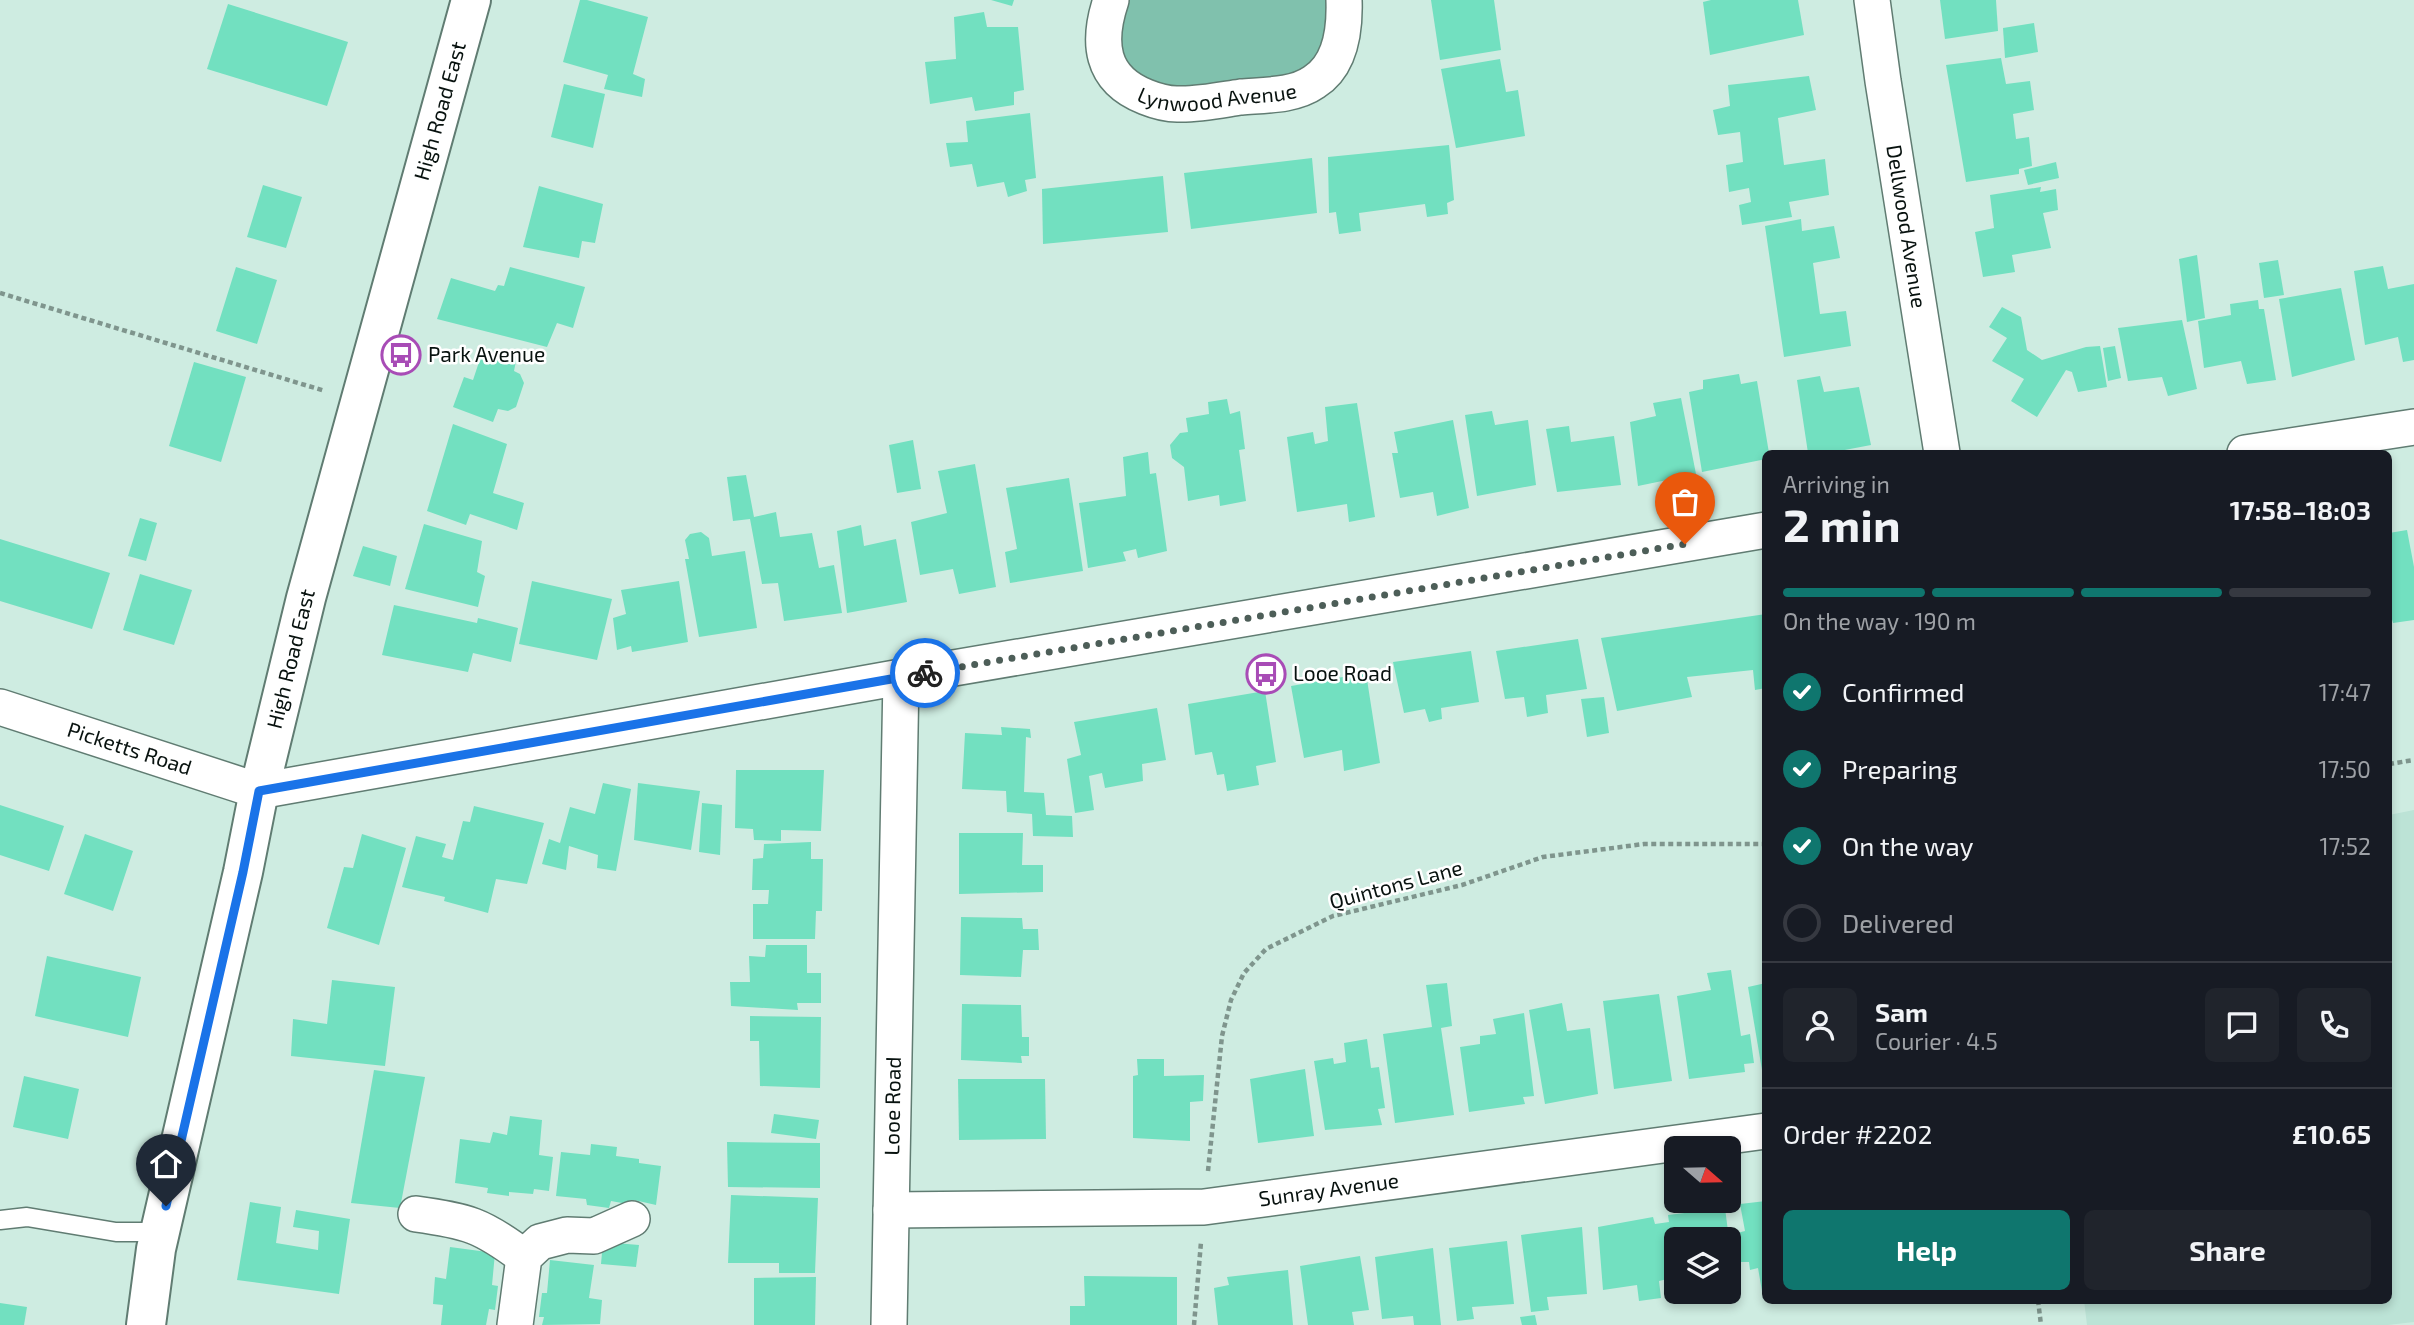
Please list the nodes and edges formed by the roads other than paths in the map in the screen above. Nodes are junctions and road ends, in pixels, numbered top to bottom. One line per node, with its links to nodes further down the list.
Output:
1 (471, 0): 11 (street, High Road East)
2 (1111, 0): 3 (street, Lynwood Avenue)
3 (1344, 0)
4 (1872, 0): 6 (street, Dellwood Avenue)
5 (2414, 427): 7 (street)
6 (1942, 450)
7 (2264, 450)
8 (1762, 531): 9 (street)
9 (901, 677): 11 (street); 13 (street, Looe Road)
10 (0, 707): 11 (street, Picketts Road)
11 (259, 791): 17 (street, High Road East)
12 (1762, 1132): 13 (street, Sunray Avenue)
13 (891, 1210): 21 (street, Looe Road)
14 (416, 1214): 18 (street)
15 (632, 1219): 18 (street)
16 (0, 1220): 17 (lane)
17 (160, 1232): 19 (street, High Road East)
18 (524, 1256): 20 (street)
19 (146, 1325)
20 (515, 1325)
21 (889, 1325)

